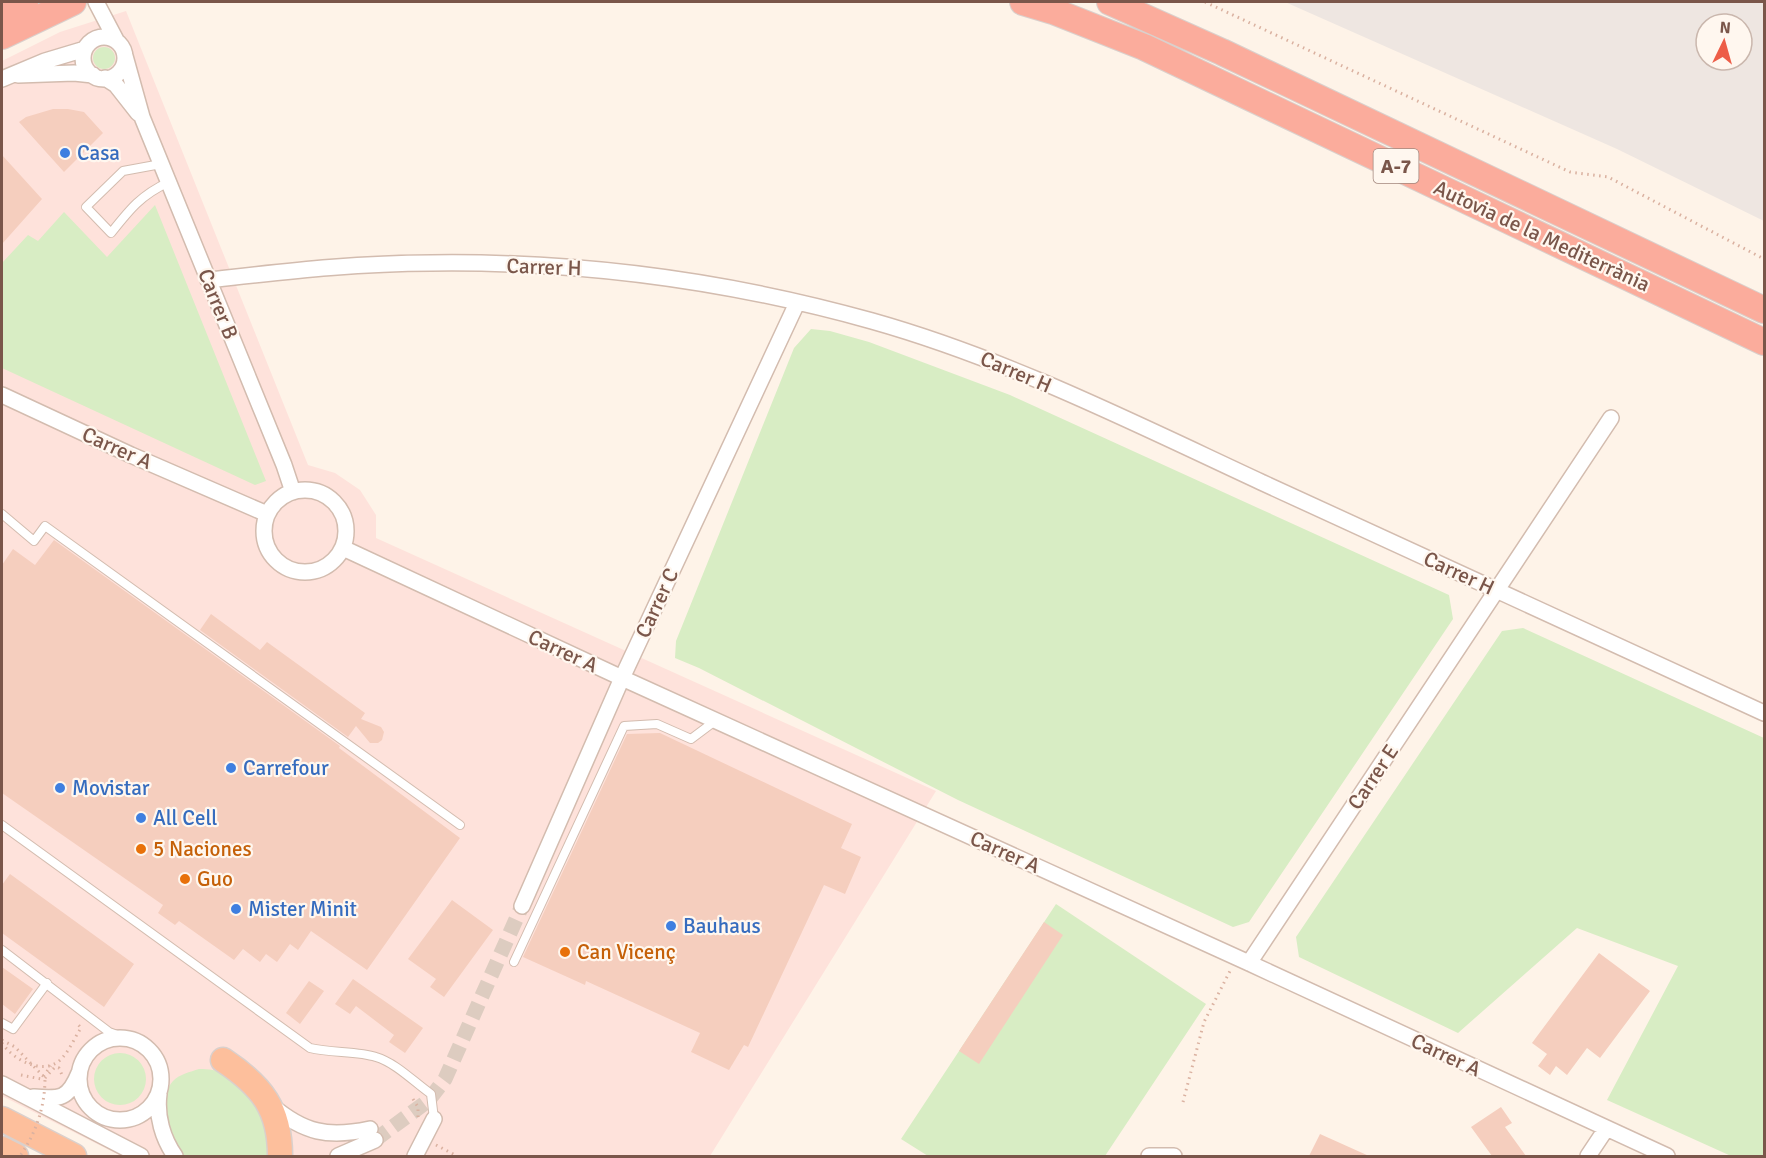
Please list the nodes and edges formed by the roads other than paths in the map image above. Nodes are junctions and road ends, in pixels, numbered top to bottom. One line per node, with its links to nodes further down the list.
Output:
1 (25, 2): 5 (highway)
2 (1023, 2): 18 (highway, Autovia de la Mediterrània / A-7)
3 (1110, 2): 17 (highway, Autovia de la Mediterrània / A-7)
4 (89, 3): 6 (highway); 7 (street); 8 (street)
5 (2, 13)
6 (2, 36)
7 (116, 40): 8 (street); 9 (street)
8 (88, 45): 10 (street); 11 (street)
9 (125, 56): 11 (street); 12 (street, Carrer B)
10 (7, 77): 11 (street)
11 (99, 77): 12 (street, Carrer B)
12 (142, 117): 13 (street, Carrer B)
13 (161, 165): 14 (street, Carrer B); 14 (lane)
14 (168, 182): 15 (street, Carrer B)
15 (208, 280): 16 (street, Carrer H); 21 (street, Carrer B)
16 (797, 303): 25 (street, Carrer H); 26 (street, Carrer C)
17 (1764, 310)
18 (1764, 342)
19 (2, 395): 23 (street, Carrer A)
20 (1611, 418): 25 (street, Carrer E)
21 (293, 492): 23 (street); 24 (street)
22 (2, 514): 30 (lane)
23 (267, 514): 24 (street)
24 (343, 548): 26 (street, Carrer A)
25 (1497, 590): 27 (street, Carrer H); 33 (street, Carrer E)
26 (622, 678): 28 (street, Carrer A); 31 (street, Carrer C)
27 (1764, 713)
28 (715, 721): 33 (street, Carrer A); 34 (lane)
29 (2, 825): 45 (lane)
30 (460, 825)
31 (522, 906)
32 (2, 950): 35 (lane)
33 (1243, 961): 46 (street, Carrer A)
34 (514, 962)
35 (47, 983): 36 (lane); 37 (lane)
36 (2, 1023)
37 (128, 1039): 39 (street); 41 (street)
38 (224, 1060): 43 (highway)
39 (79, 1073): 41 (street); 42 (street)
40 (2, 1084): 42 (street)
41 (159, 1092): 53 (street)
42 (25, 1096): 52 (street)
43 (269, 1103): 47 (street); 49 (highway)
44 (2, 1119): 51 (highway)
45 (434, 1119): 55 (street)
46 (1606, 1129): 58 (street); 59 (street, Carrer A)
47 (320, 1132): 49 (street); 54 (street)
48 (2, 1149): 50 (highway)
49 (280, 1151)
50 (18, 1156)
51 (74, 1156)
52 (141, 1156)
53 (176, 1156)
54 (338, 1156)
55 (416, 1156)
56 (1149, 1156): 57 (street)
57 (1174, 1156)
58 (1588, 1156)
59 (1667, 1156)

